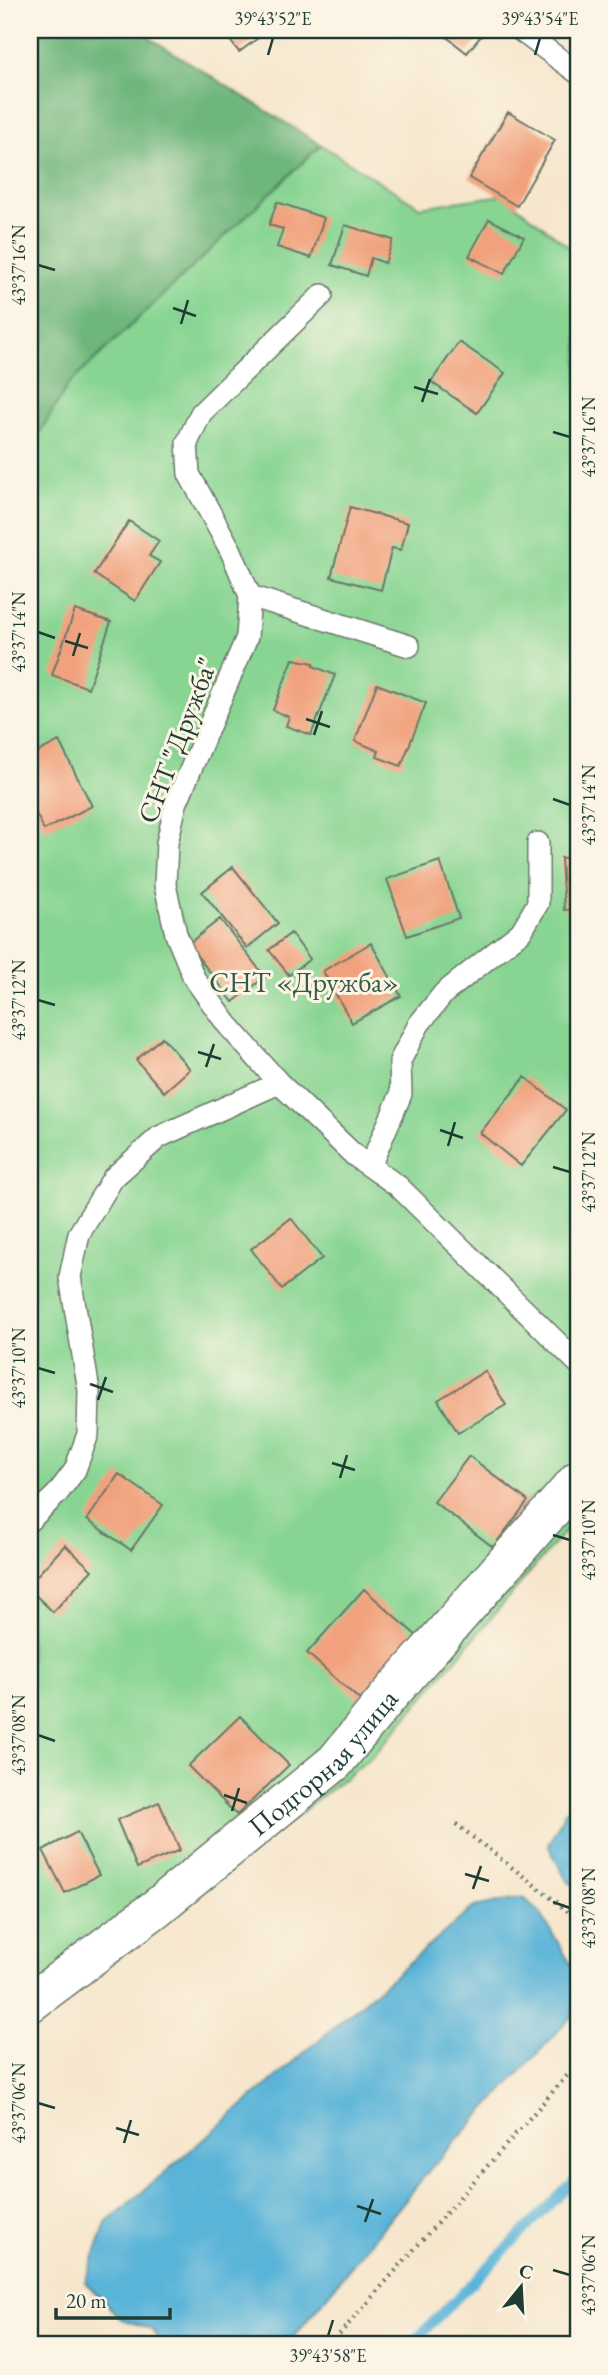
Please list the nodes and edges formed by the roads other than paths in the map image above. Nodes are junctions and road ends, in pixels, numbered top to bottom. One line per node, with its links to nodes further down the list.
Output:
1 (520, 30): 2 (lane)
2 (578, 73)
3 (322, 295): 4 (lane, СНТ "Дружба")
4 (250, 596): 5 (lane); 7 (lane, СНТ "Дружба")
5 (409, 646)
6 (538, 843): 8 (lane)
7 (279, 1083): 8 (lane, СНТ "Дружба"); 11 (lane)
8 (370, 1166): 9 (lane, СНТ "Дружба")
9 (578, 1363)
10 (578, 1480): 12 (street, Подгорная улица)
11 (30, 1520)
12 (30, 2003)

